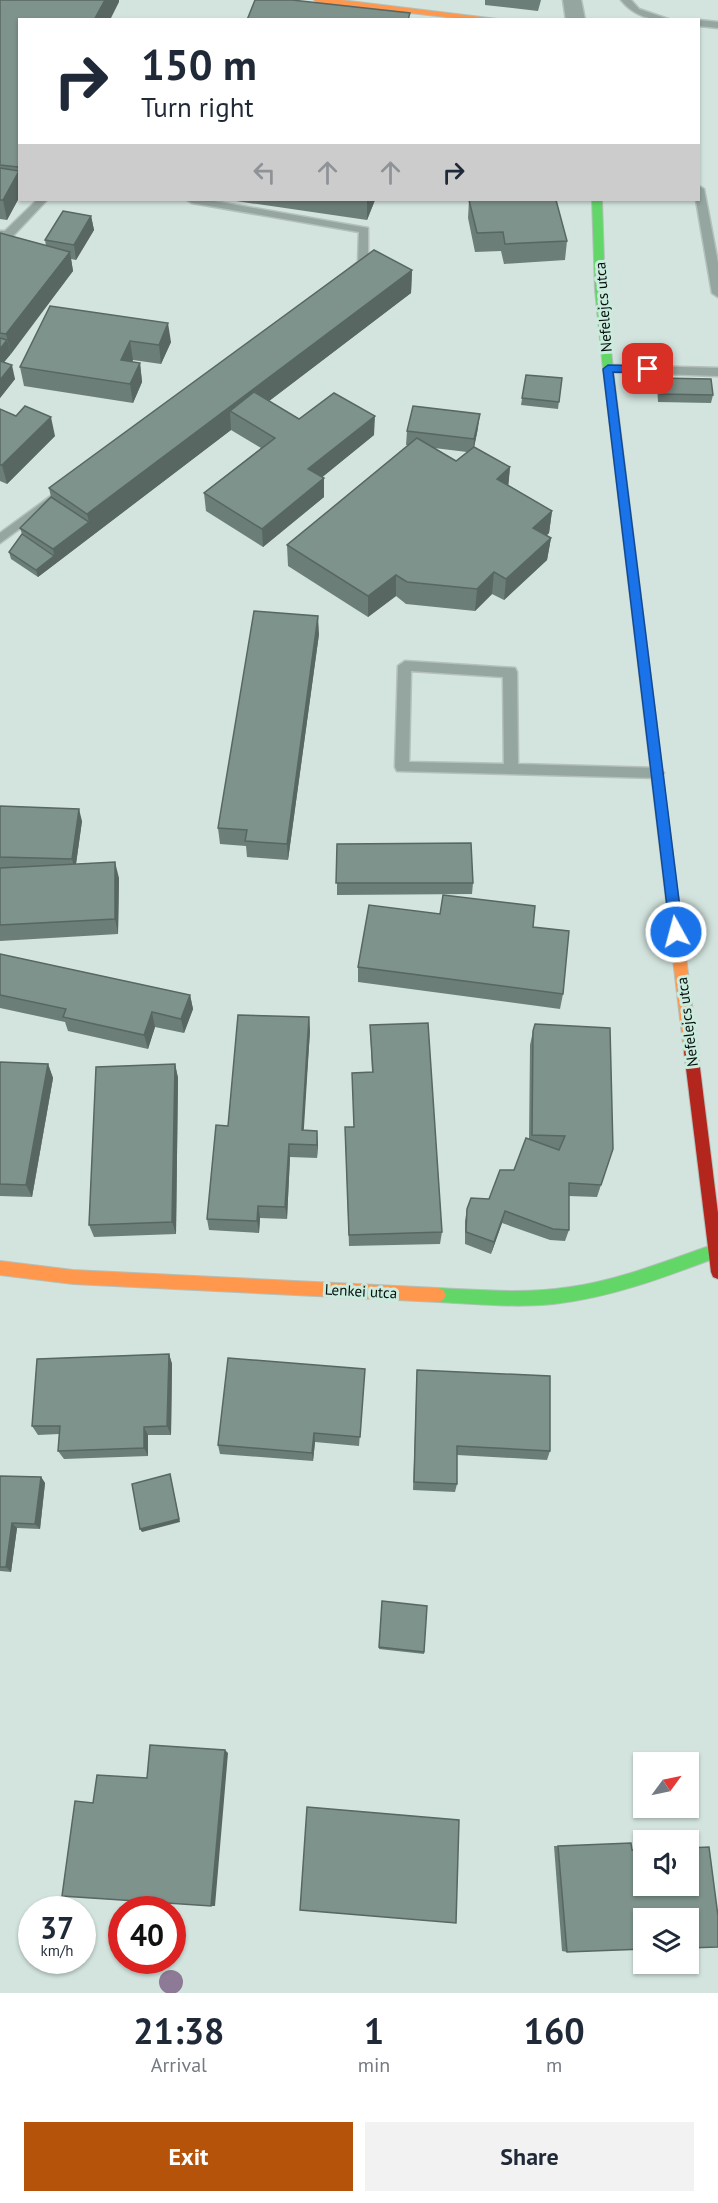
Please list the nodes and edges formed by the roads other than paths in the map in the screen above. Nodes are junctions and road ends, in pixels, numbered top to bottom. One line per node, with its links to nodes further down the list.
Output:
1 (318, 0): 4 (street)
2 (572, 0): 5 (street)
3 (626, 0): 6 (lane)
4 (484, 18)
5 (576, 18)
6 (660, 18)
7 (700, 23): 8 (lane)
8 (718, 25)
9 (700, 194): 15 (lane)
10 (41, 201): 13 (lane)
11 (198, 201): 14 (lane)
12 (597, 201): 16 (street, Nefelejcs utca)
13 (0, 234)
14 (344, 278)
15 (718, 293)
16 (608, 369): 17 (lane); 21 (street, Nefelejcs utca)
17 (718, 372)
18 (67, 488): 19 (lane)
19 (0, 538)
20 (511, 770): 20 (lane); 21 (lane)
21 (657, 773): 22 (street, Nefelejcs utca)
22 (716, 1251): 23 (street, Lenkei utca); 24 (street, Nefelejcs utca)
23 (0, 1268)
24 (718, 1272)

